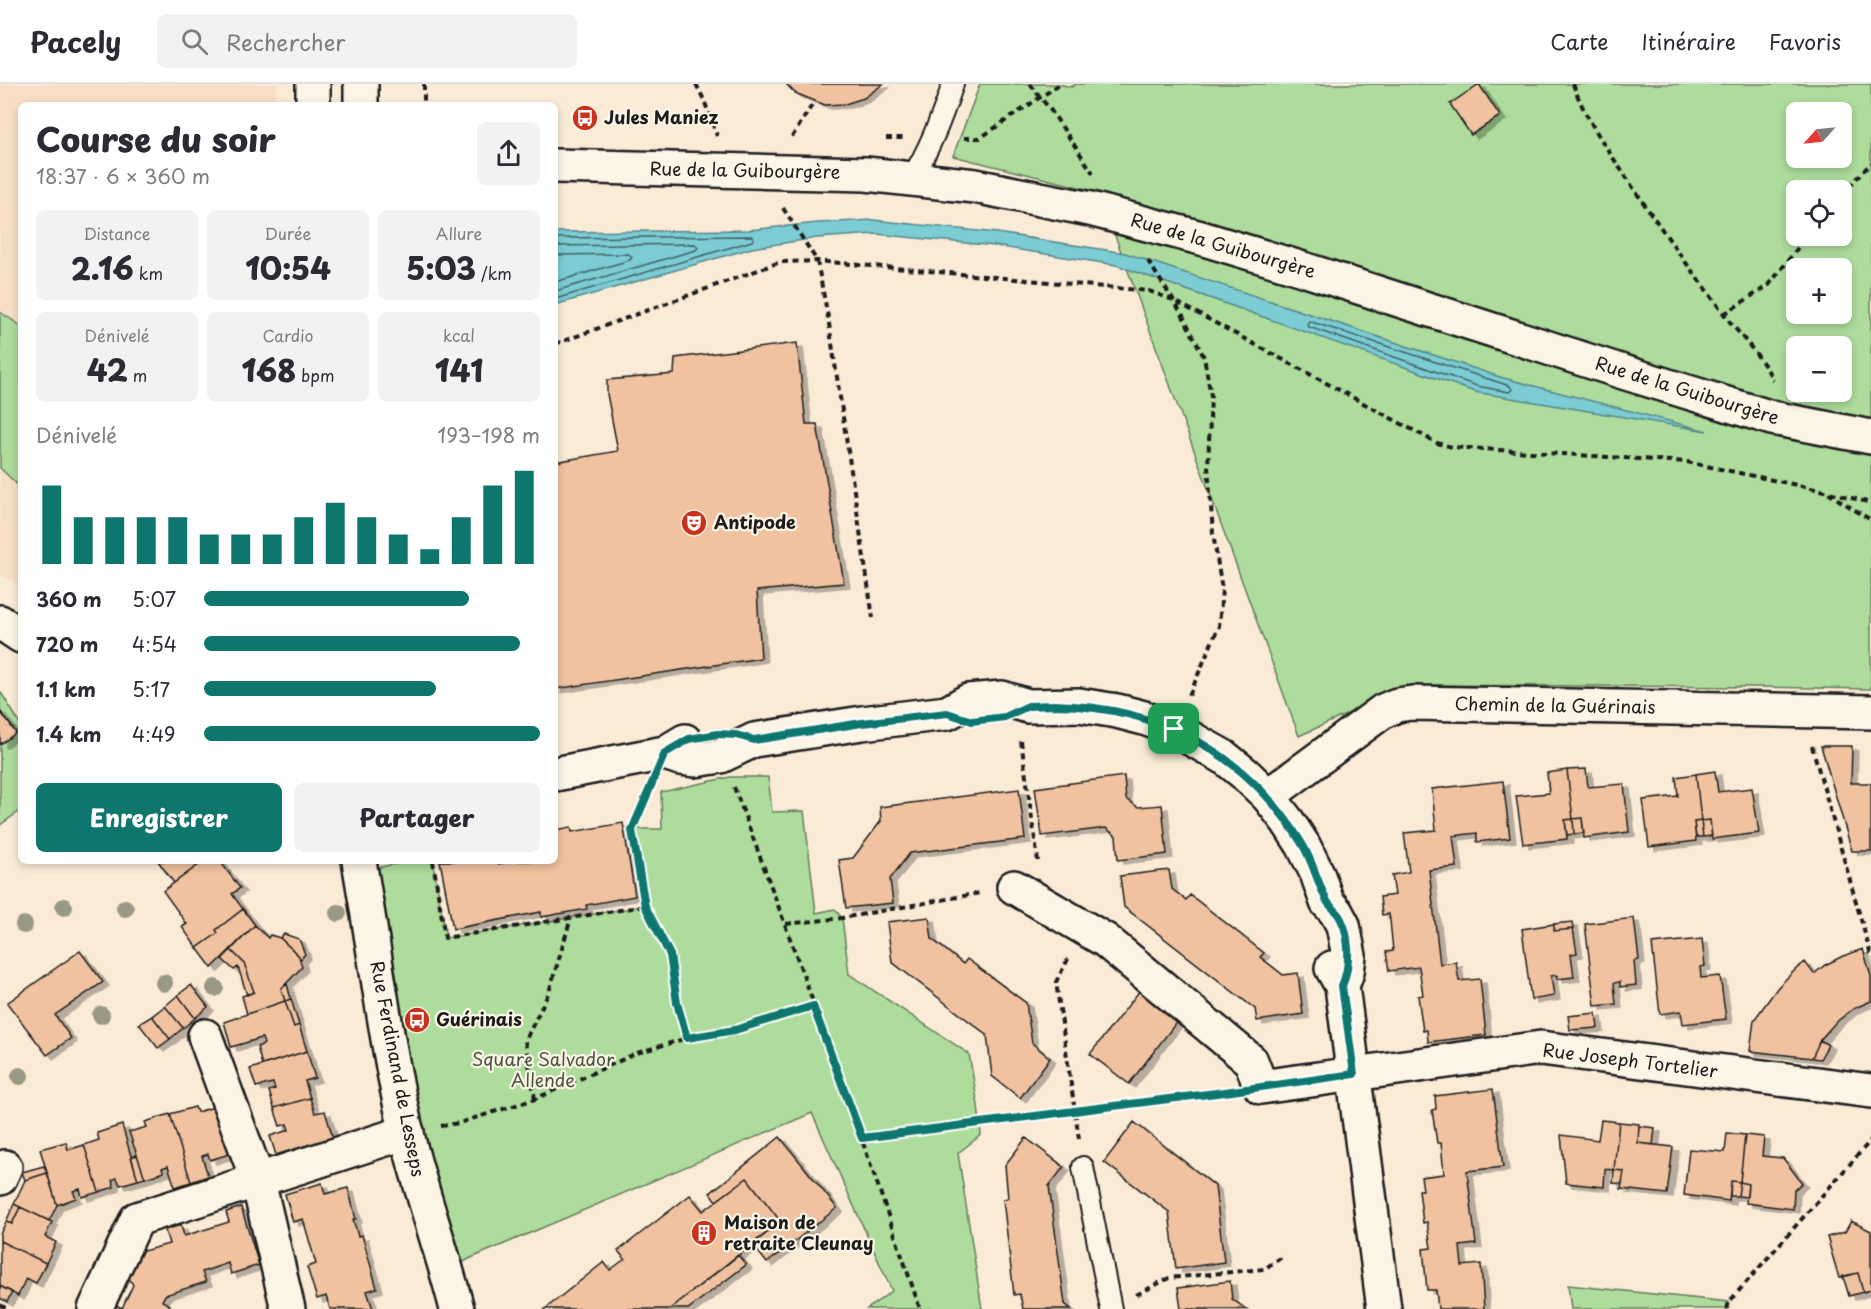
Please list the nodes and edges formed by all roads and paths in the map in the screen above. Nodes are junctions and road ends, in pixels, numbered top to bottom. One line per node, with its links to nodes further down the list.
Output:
1 (313, 84): 10 (street)
2 (361, 84): 11 (street)
3 (424, 84): 12 (path)
4 (696, 84): 15 (path)
5 (953, 84): 18 (lane)
6 (1030, 84): 9 (path)
7 (1060, 84): 9 (path)
8 (1573, 84): 29 (path)
9 (1041, 97): 18 (path); 25 (path)
10 (313, 102)
11 (361, 102)
12 (424, 102)
13 (782, 137): 14 (path)
14 (804, 137)
15 (717, 138): 16 (path); 21 (path)
16 (728, 138)
17 (874, 138): 18 (path)
18 (933, 138): 22 (lane)
19 (1871, 163): 23 (path)
20 (558, 166): 21 (street, Rue de la Guibourgère)
21 (738, 171): 22 (street, Rue de la Guibourgère)
22 (911, 179): 25 (street, Rue de la Guibourgère)
23 (1852, 183)
24 (787, 212): 27 (path)
25 (1121, 217): 28 (path); 31 (street, Rue de la Guibourgère)
26 (1799, 246): 29 (path)
27 (817, 261): 28 (path); 30 (path); 36 (path)
28 (1173, 300): 33 (path); 42 (path)
29 (1724, 314): 31 (path)
30 (558, 343)
31 (1772, 418): 32 (street, Rue de la Guibourgère)
32 (1871, 437)
33 (1825, 491): 34 (path); 35 (path)
34 (1871, 503)
35 (1871, 520)
36 (873, 618)
37 (0, 622): 38 (street)
38 (18, 634)
39 (1023, 709): 42 (street); 43 (street); 51 (path)
40 (1802, 711): 41 (street, Chemin de la Guérinais); 47 (street, Chemin de la Guérinais); 56 (path)
41 (1871, 712)
42 (1174, 729): 47 (street)
43 (754, 740): 44 (street); 45 (street)
44 (665, 753): 45 (street); 46 (street); 52 (path)
45 (721, 756): 54 (path)
46 (558, 773)
47 (1268, 796): 60 (street)
48 (360, 864): 65 (street, Rue Ferdinand de Lesseps)
49 (433, 864): 53 (path)
50 (1014, 887): 51 (street); 54 (path)
51 (1044, 904): 55 (street)
52 (645, 906): 53 (path); 59 (path)
53 (571, 918): 63 (path)
54 (786, 924): 57 (path)
55 (1085, 927): 61 (street); 64 (path)
56 (1871, 956)
57 (813, 1006): 59 (path); 66 (path)
58 (205, 1036): 69 (street)
59 (687, 1038): 63 (path)
60 (1354, 1074): 61 (street, Rue Joseph Tortelier); 62 (street, Rue Joseph Tortelier); 78 (street)
61 (1261, 1087): 64 (path)
62 (1871, 1091)
63 (536, 1099): 65 (path)
64 (1076, 1111): 66 (path); 68 (path)
65 (407, 1132): 69 (street); 75 (street, Rue Ferdinand de Lesseps)
66 (862, 1138): 76 (path)
67 (1871, 1140): 79 (path)
68 (1083, 1167): 77 (lane)
69 (258, 1181): 73 (street); 74 (street)
70 (1282, 1257): 77 (path)
71 (0, 1305): 72 (path)
72 (8, 1309)
73 (95, 1309)
74 (288, 1309)
75 (457, 1309)
76 (920, 1309)
77 (1110, 1309)
78 (1384, 1309)
79 (1727, 1309)

